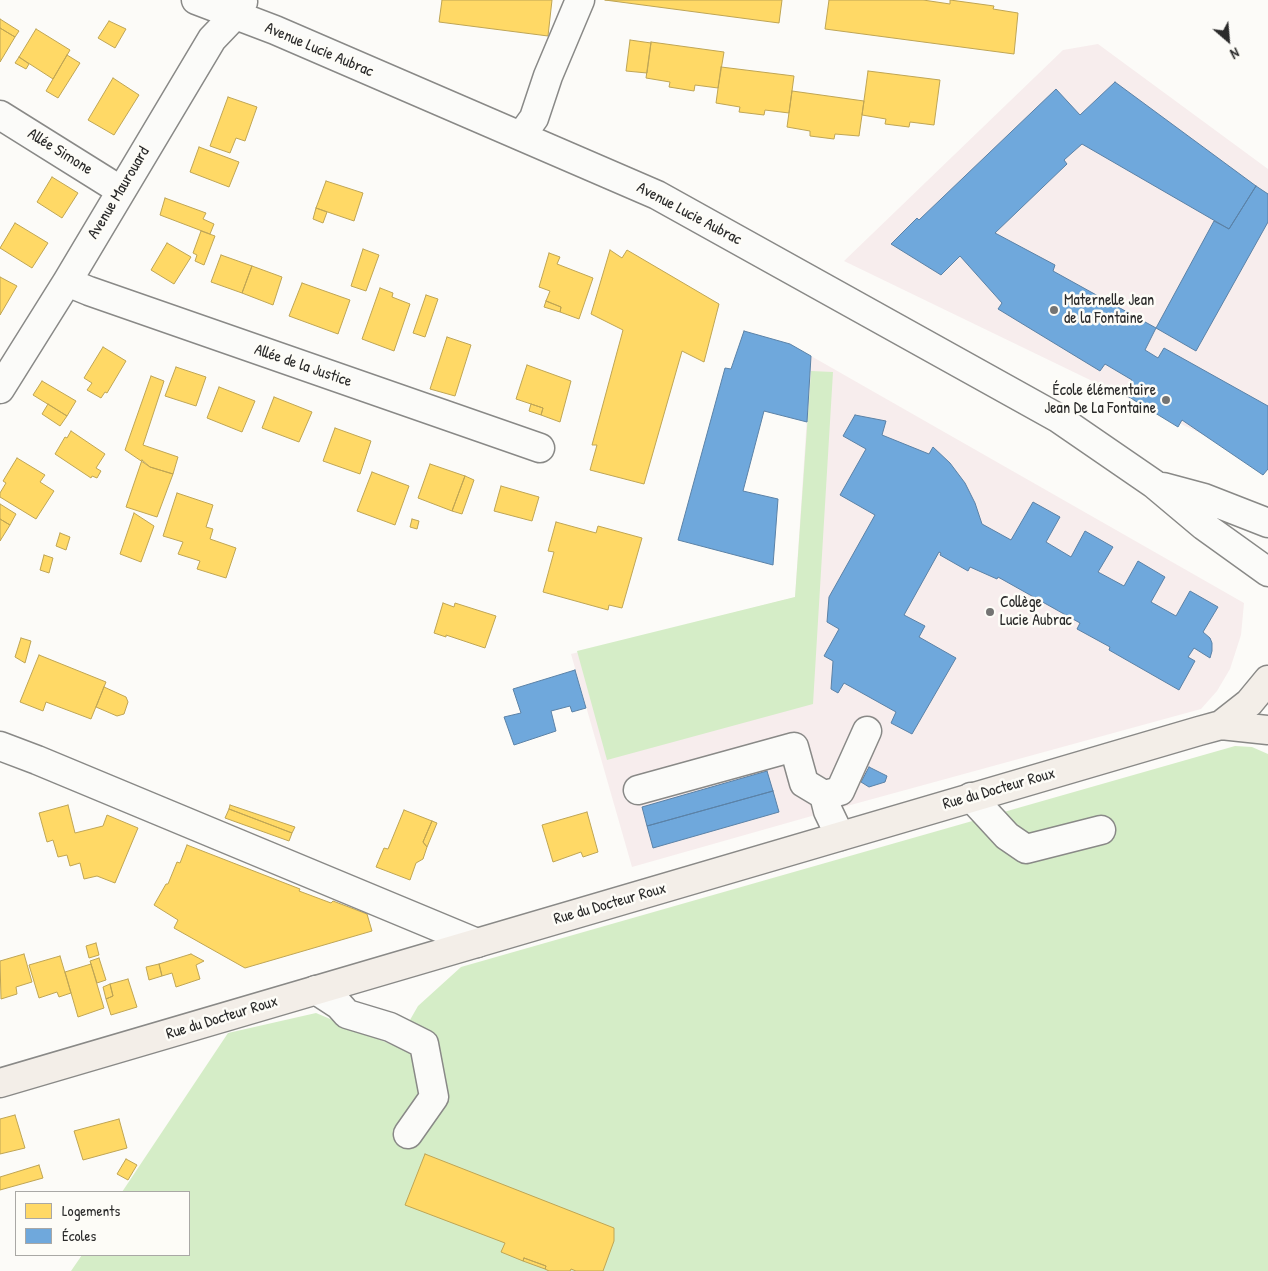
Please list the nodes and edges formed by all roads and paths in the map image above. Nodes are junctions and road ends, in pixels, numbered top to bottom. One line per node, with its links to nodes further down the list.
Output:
1 (196, 0): 3 (street, Avenue Lucie Aubrac)
2 (580, 0): 5 (street)
3 (239, 8): 5 (street, Avenue Lucie Aubrac); 6 (street, Avenue Maurouard)
4 (0, 115): 6 (street, Allée Simone)
5 (522, 136): 10 (street, Avenue Lucie Aubrac)
6 (120, 190): 7 (street, Avenue Maurouard)
7 (67, 282): 8 (street, Avenue Maurouard); 9 (street, Allée de la Justice)
8 (0, 389)
9 (540, 448)
10 (1154, 484): 11 (street, Avenue Lucie Aubrac); 12 (street, Avenue Lucie Aubrac)
11 (1268, 523)
12 (1268, 572)
13 (1268, 680): 14 (main road, Rue du Docteur Roux)
14 (1221, 725): 15 (main road, Rue du Docteur Roux); 20 (main road, Rue du Docteur Roux)
15 (1268, 730)
16 (867, 731): 19 (street)
17 (0, 746): 23 (street)
18 (638, 790): 19 (street)
19 (824, 795): 22 (street)
20 (972, 797): 21 (street); 22 (main road, Rue du Docteur Roux)
21 (1100, 830)
22 (840, 836): 23 (main road, Rue du Docteur Roux)
23 (477, 943): 24 (main road, Rue du Docteur Roux)
24 (316, 990): 25 (main road, Rue du Docteur Roux); 26 (street)
25 (0, 1083)
26 (408, 1134)

